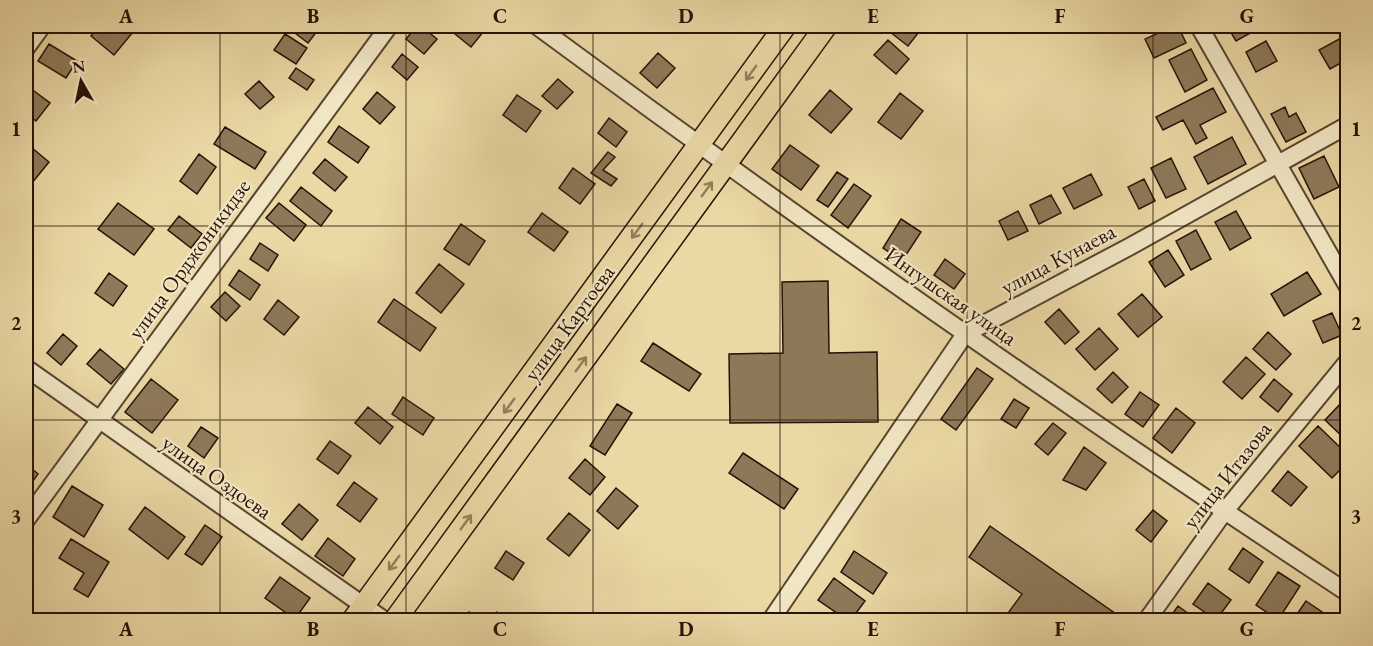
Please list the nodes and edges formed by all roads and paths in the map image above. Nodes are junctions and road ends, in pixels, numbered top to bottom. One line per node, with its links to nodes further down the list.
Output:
1 (42, 26): 7 (street)
2 (389, 26): 16 (street, улица Орджоникидзе)
3 (537, 26): 9 (street, Ингушская улица)
4 (785, 26): 9 (main road, улица Картоева, one-way to 9)
5 (826, 26): 11 (main road, улица Картоева)
6 (1199, 26): 10 (street)
7 (26, 48)
8 (1347, 125): 10 (street, улица Кунаева)
9 (699, 146): 11 (street, Ингушская улица); 20 (main road, улица Картоева, one-way to 20)
10 (1276, 163): 12 (street); 13 (street, улица Кунаева)
11 (726, 164): 13 (street, Ингушская улица); 22 (main road, улица Картоева, one-way to 11)
12 (1347, 287)
13 (965, 334): 17 (street, Ингушская улица); 23 (street, улица Кунаева)
14 (1347, 361): 17 (street, улица Итазова)
15 (26, 368): 16 (street, улица Оздоева)
16 (98, 420): 18 (street, улица Орджоникидзе); 20 (street, улица Оздоева)
17 (1224, 512): 19 (street, Ингушская улица); 24 (street, улица Итазова)
18 (26, 520)
19 (1347, 593)
20 (358, 614): 21 (street, улица Оздоева)
21 (384, 621)
22 (395, 621)
23 (771, 621)
24 (1147, 621)

